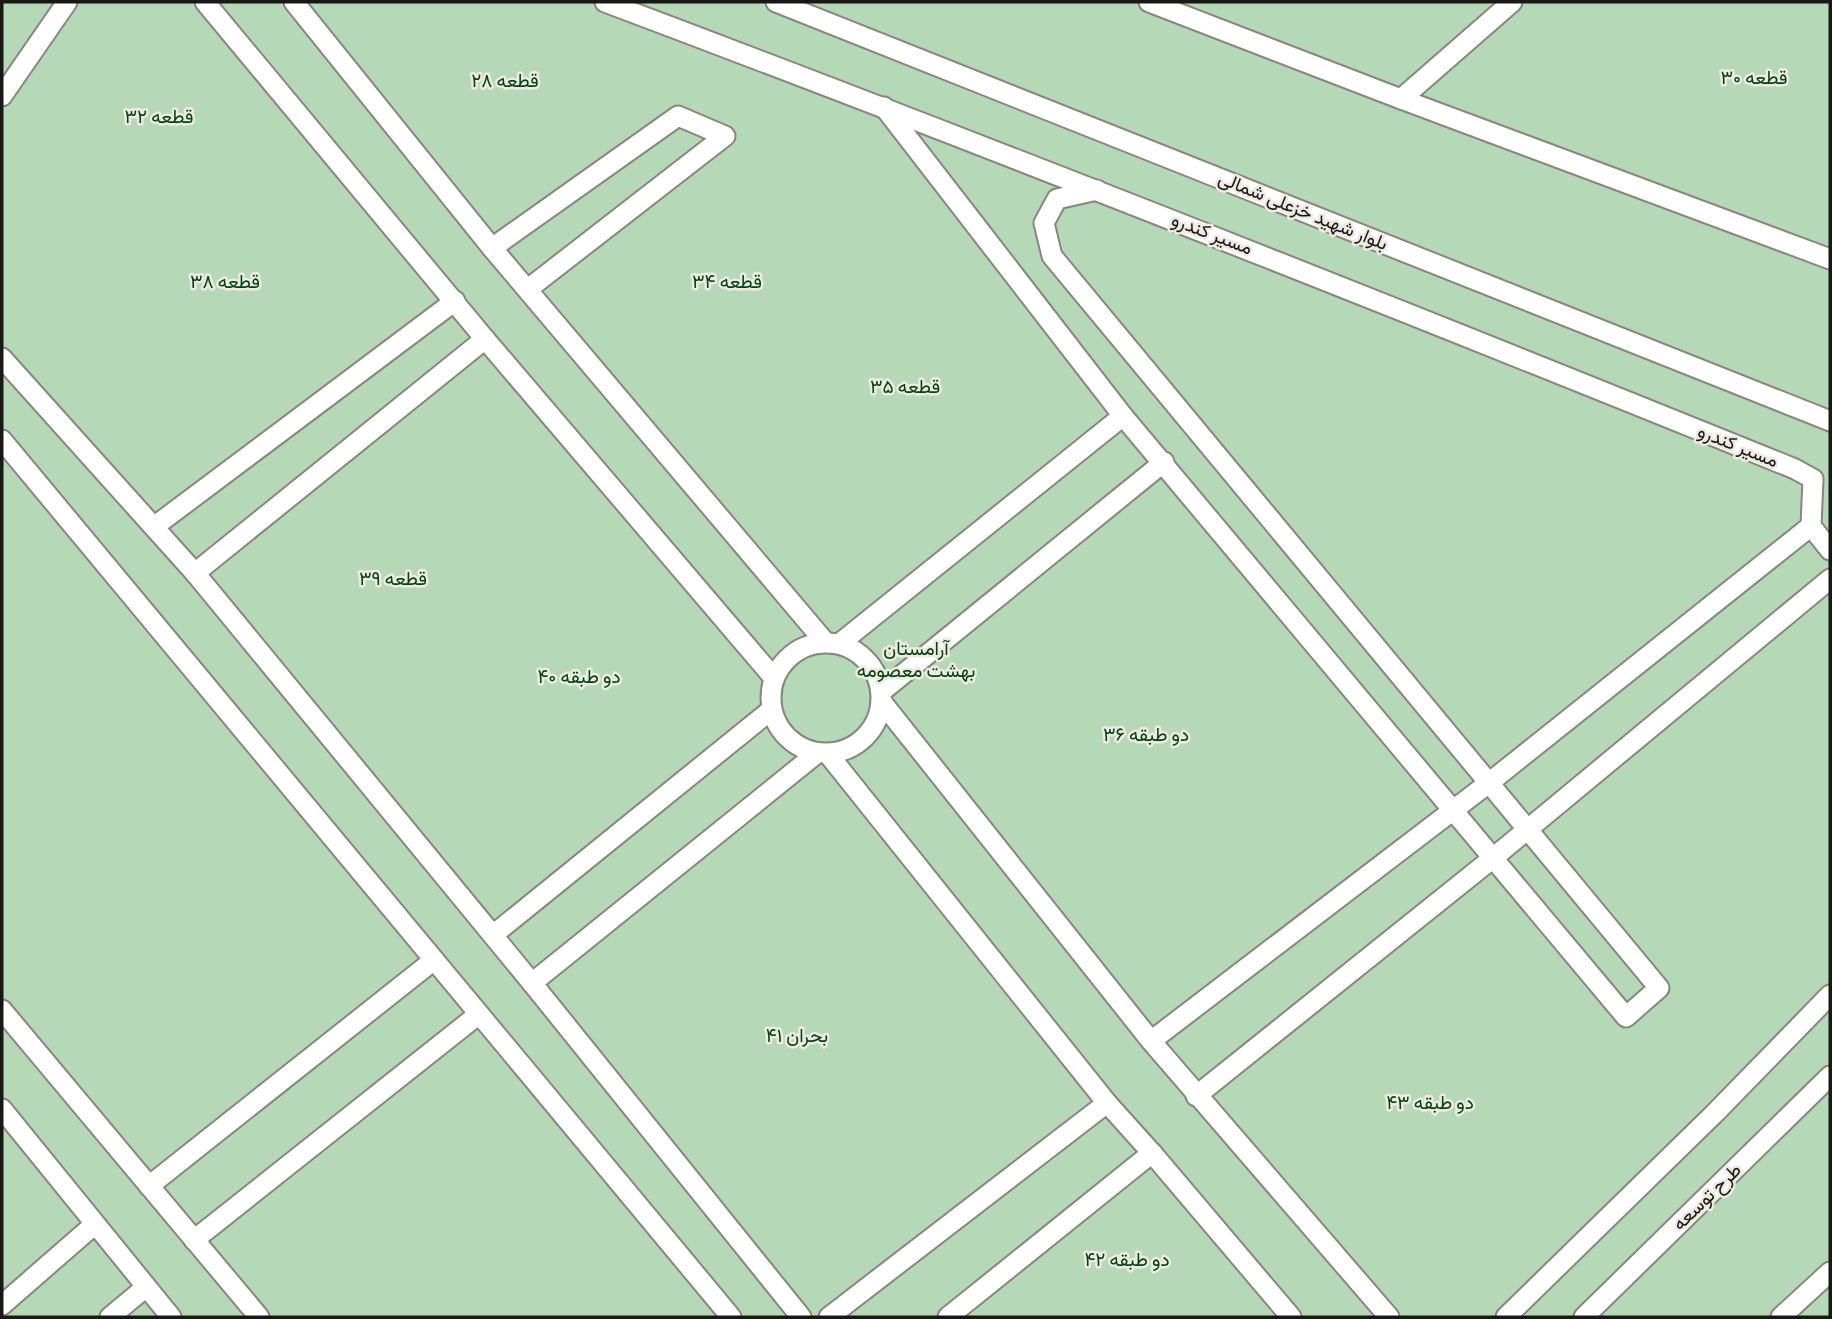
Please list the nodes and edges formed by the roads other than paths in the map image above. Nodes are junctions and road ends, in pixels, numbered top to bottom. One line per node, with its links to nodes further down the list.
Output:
1 (66, 2): 8 (lane)
2 (205, 2): 15 (lane)
3 (294, 2): 12 (lane)
4 (605, 2): 10 (lane, مسیر کندرو)
5 (776, 2): 19 (lane, بلوار شهید خزعلی شمالی)
6 (1149, 2): 9 (lane)
7 (1512, 2): 9 (lane)
8 (2, 96)
9 (1401, 99): 13 (lane)
10 (884, 107): 11 (lane, مسیر کندرو); 18 (lane)
11 (1097, 190): 23 (lane, مسیر کندرو); 32 (lane)
12 (492, 248): 14 (lane); 14 (lane)
13 (1830, 259)
14 (528, 289): 27 (lane)
15 (455, 301): 16 (lane); 22 (lane)
16 (485, 339): 25 (lane); 28 (lane)
17 (2, 358): 22 (lane)
18 (1123, 416): 21 (lane); 27 (lane)
19 (1830, 421)
20 (2, 440): 37 (lane)
21 (1164, 462): 29 (lane); 33 (lane)
22 (155, 526): 25 (lane)
23 (1811, 526): 24 (lane); 32 (lane)
24 (1830, 550)
25 (195, 573): 36 (lane)
26 (1830, 579): 34 (lane)
27 (832, 643): 28 (lane); 29 (lane)
28 (774, 678): 30 (lane)
29 (881, 696): 31 (lane); 42 (lane)
30 (771, 710): 31 (lane); 36 (lane)
31 (822, 754): 38 (lane); 45 (lane)
32 (1490, 782): 33 (lane); 34 (lane)
33 (1454, 810): 35 (lane); 42 (lane)
34 (1528, 829): 35 (lane); 35 (lane)
35 (1493, 858): 44 (lane)
36 (493, 935): 38 (lane)
37 (434, 960): 41 (lane); 48 (lane)
38 (532, 983): 58 (lane)
39 (1830, 995): 63 (lane)
40 (2, 1010): 48 (lane)
41 (479, 1014): 50 (lane); 57 (lane)
42 (1151, 1041): 44 (lane)
43 (1830, 1076): 64 (lane, طرح توسعه)
44 (1196, 1096): 62 (lane)
45 (1107, 1103): 47 (lane); 59 (lane)
46 (2, 1109): 49 (lane)
47 (1152, 1153): 60 (lane); 61 (lane)
48 (149, 1186): 50 (lane)
49 (95, 1224): 52 (lane); 53 (lane)
50 (194, 1240): 56 (lane)
51 (1830, 1272): 65 (lane)
52 (146, 1287): 54 (lane); 55 (lane)
53 (2, 1305)
54 (110, 1317)
55 (171, 1317)
56 (259, 1317)
57 (731, 1317)
58 (801, 1317)
59 (829, 1317)
60 (948, 1317)
61 (1291, 1317)
62 (1389, 1317)
63 (1506, 1317)
64 (1584, 1317)
65 (1781, 1317)

